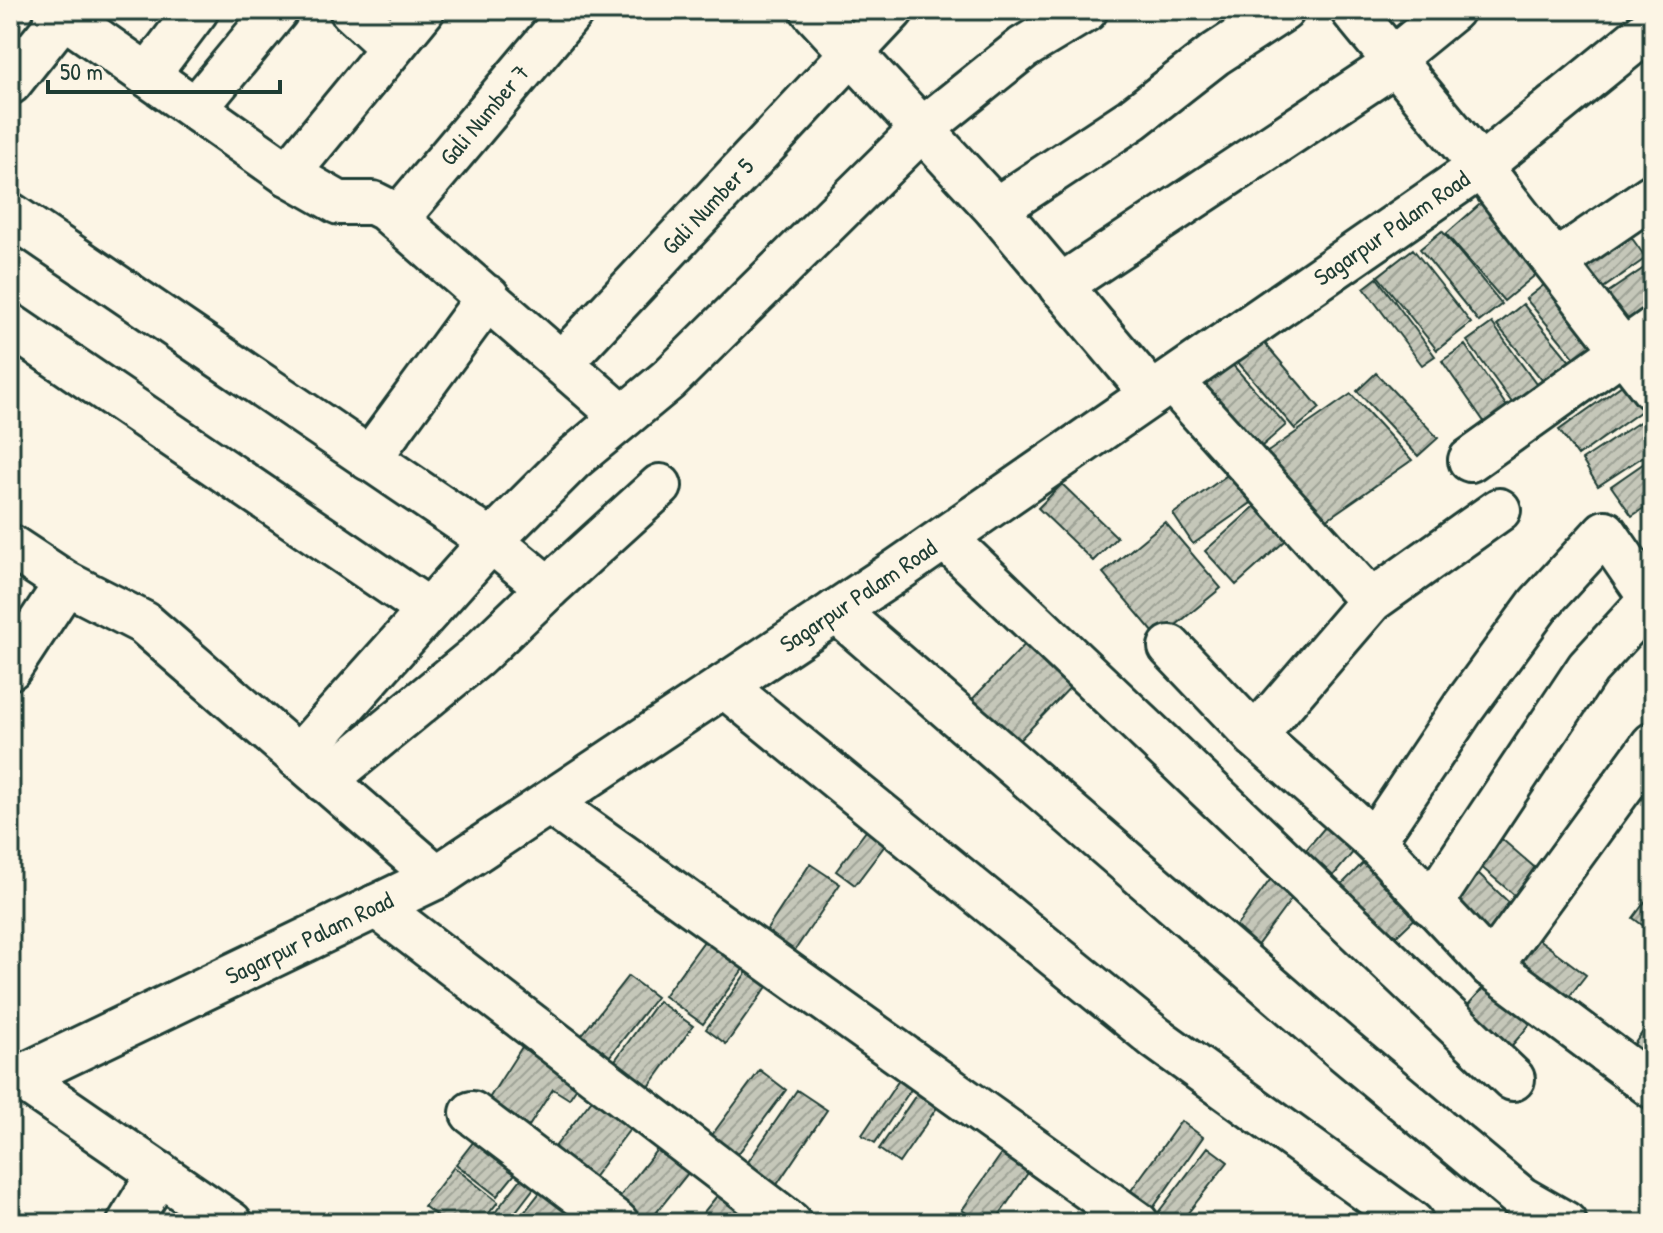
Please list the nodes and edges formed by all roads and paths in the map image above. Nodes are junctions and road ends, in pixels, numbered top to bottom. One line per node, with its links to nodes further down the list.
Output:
1 (197, 10): 17 (street)
2 (277, 10): 19 (street)
3 (351, 10): 14 (street)
4 (423, 10): 14 (street)
5 (573, 10): 26 (street, Gali Number 7)
6 (812, 10): 15 (street)
7 (892, 10): 15 (street, Gali Number 5)
8 (1086, 10): 20 (street)
9 (1283, 10): 24 (street)
10 (1352, 10): 16 (street)
11 (1452, 10): 16 (street)
12 (62, 12): 17 (street); 18 (street)
13 (1647, 46): 21 (street, Sagarpur Palam Road)
14 (391, 47): 22 (street)
15 (852, 51): 20 (street); 32 (street, Gali Number 5)
16 (1394, 61): 21 (street); 28 (street)
17 (148, 75): 19 (street)
18 (10, 83)
19 (196, 108): 22 (street)
20 (921, 130): 24 (street); 35 (street)
21 (1481, 167): 27 (street); 33 (street, Sagarpur Palam Road)
22 (288, 174): 26 (street)
23 (1653, 195): 27 (street)
24 (996, 209): 28 (street)
25 (10, 214): 36 (street)
26 (397, 219): 29 (street)
27 (1555, 262): 31 (street)
28 (1060, 286): 33 (street)
29 (488, 297): 32 (street); 36 (street)
30 (10, 325): 47 (street)
31 (1638, 340): 34 (street); 37 (street)
32 (563, 361): 35 (street)
33 (1162, 388): 40 (street, Sagarpur Palam Road); 46 (street)
34 (1653, 389)
35 (623, 417): 41 (street)
36 (369, 459): 41 (street)
37 (1470, 460)
38 (660, 486): 44 (street)
39 (1499, 510): 46 (street)
40 (945, 538): 48 (street, Sagarpur Palam Road); 62 (street)
41 (491, 541): 44 (street); 47 (street)
42 (10, 546): 43 (street)
43 (66, 583): 50 (street); 54 (street)
44 (548, 588): 54 (street)
45 (1652, 598): 56 (street); 58 (street)
46 (1371, 601): 52 (street)
47 (429, 610): 54 (street)
48 (836, 611): 51 (street, Sagarpur Palam Road); 66 (street)
49 (1170, 647): 52 (street)
50 (10, 668)
51 (724, 686): 55 (street, Sagarpur Palam Road); 72 (street)
52 (1255, 736): 56 (street)
53 (1653, 744): 60 (street)
54 (312, 769): 57 (street)
55 (549, 803): 57 (street, Sagarpur Palam Road); 71 (street)
56 (1374, 841): 58 (street)
57 (437, 877): 59 (street, Sagarpur Palam Road)
58 (1431, 904): 60 (street)
59 (376, 906): 61 (street, Sagarpur Palam Road); 70 (street)
60 (1491, 966): 63 (street)
61 (13, 1076): 65 (street)
62 (1513, 1079)
63 (1653, 1087)
64 (472, 1113): 69 (street)
65 (159, 1173): 67 (street); 68 (street)
66 (1511, 1210): 73 (street)
67 (129, 1223)
68 (231, 1223)
69 (617, 1223)
70 (790, 1223)
71 (1137, 1223)
72 (1412, 1223)
73 (1565, 1223)

